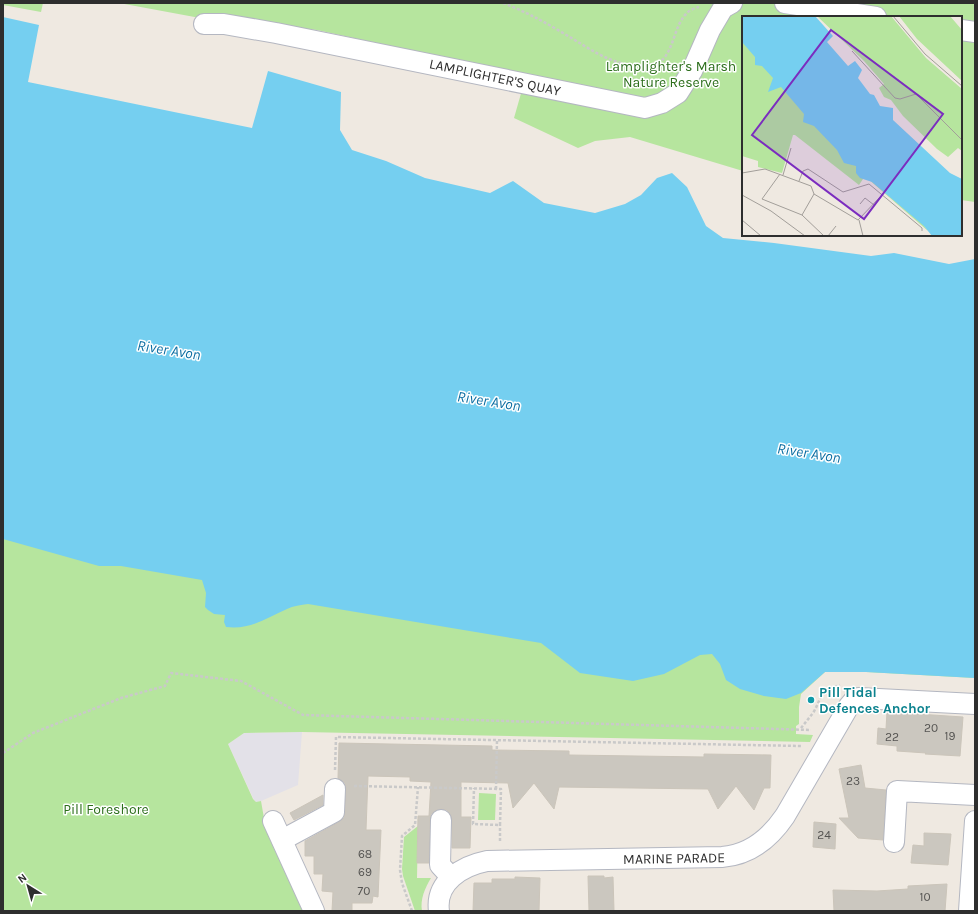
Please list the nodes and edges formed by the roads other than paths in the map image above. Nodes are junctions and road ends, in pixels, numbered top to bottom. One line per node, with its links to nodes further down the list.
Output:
1 (732, 3): 4 (street, LAMPLIGHTER'S QUAY)
2 (785, 3): 3 (street)
3 (870, 16)
4 (204, 24)
5 (962, 30): 6 (street)
6 (975, 32)
7 (975, 704): 15 (street, MARINE PARADE)
8 (340, 782): 13 (street)
9 (975, 795): 14 (street)
10 (441, 820): 15 (street)
11 (273, 821): 13 (street)
12 (975, 821): 18 (street)
13 (282, 840): 16 (street)
14 (894, 842)
15 (451, 877): 17 (street, MARINE PARADE)
16 (314, 911)
17 (439, 911)
18 (969, 911)

